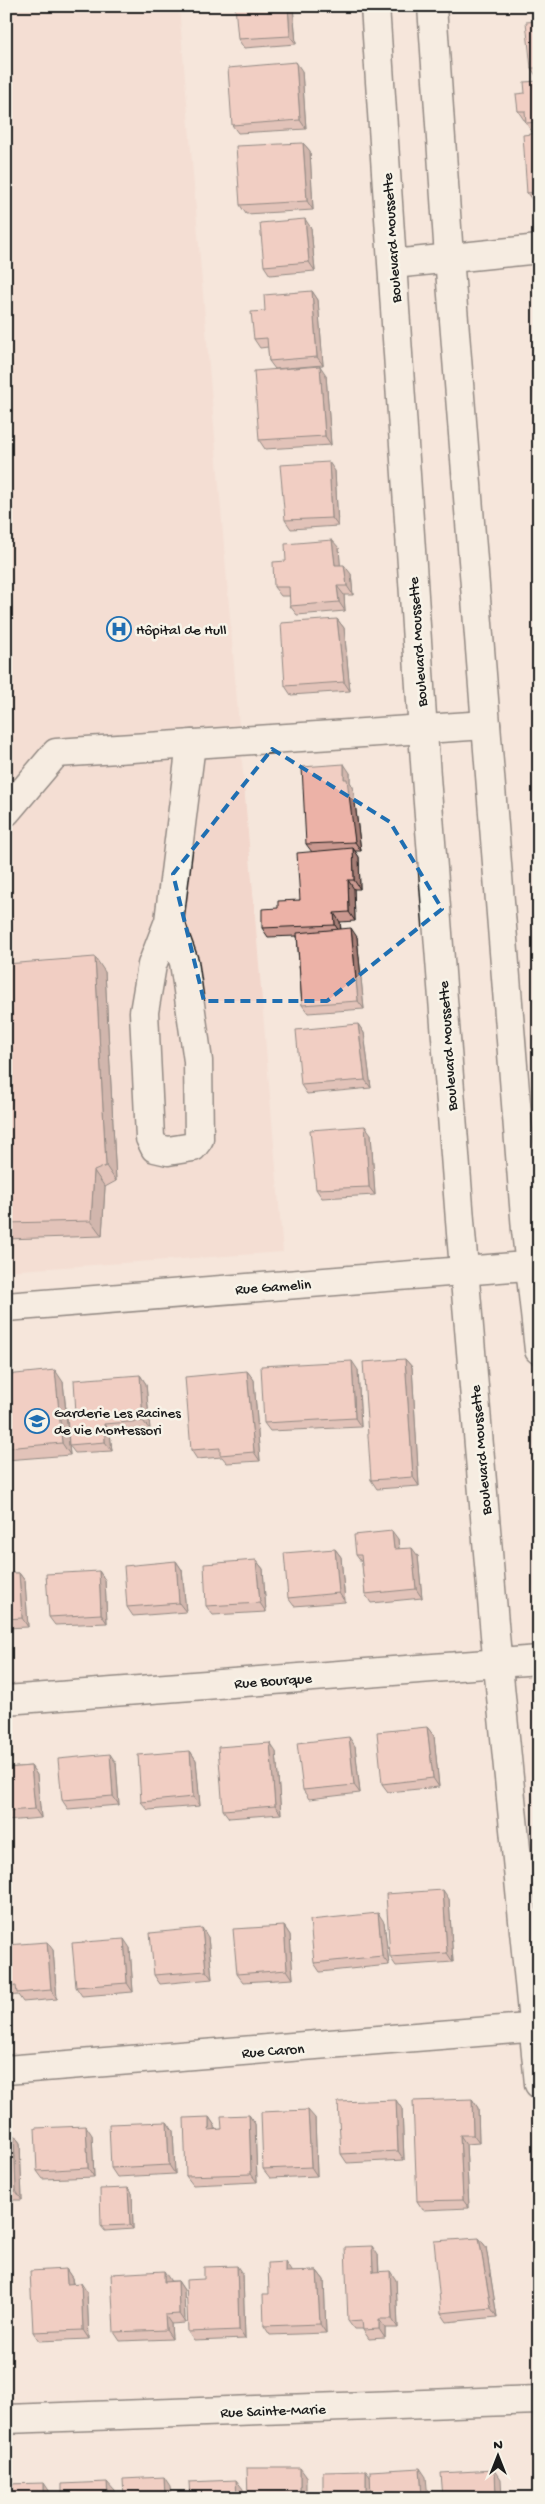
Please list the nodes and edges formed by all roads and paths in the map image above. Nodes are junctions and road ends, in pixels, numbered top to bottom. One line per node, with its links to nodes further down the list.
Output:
1 (375, 6): 5 (street, Boulevard Moussette)
2 (432, 6): 4 (street)
3 (539, 249): 4 (street)
4 (449, 257): 5 (street); 6 (street)
5 (393, 264): 7 (street, Boulevard Moussette)
6 (486, 725): 7 (street); 11 (street)
7 (423, 728): 8 (street); 12 (street, Boulevard Moussette)
8 (190, 744): 9 (street); 10 (street)
9 (6, 812)
10 (169, 921): 10 (street)
11 (534, 1265): 12 (street, Rue Gamelin); 14 (street)
12 (464, 1272): 13 (street, Rue Gamelin); 16 (street, Boulevard Moussette)
13 (6, 1307)
14 (539, 1350)
15 (539, 1660): 16 (street, Rue Bourque)
16 (498, 1664): 17 (street, Rue Bourque); 18 (street, Boulevard Moussette)
17 (6, 1700)
18 (536, 2027): 19 (street, Rue Caron); 20 (street, Boulevard Moussette)
19 (6, 2070)
20 (539, 2084)
21 (539, 2400): 22 (street, Rue Sainte-Marie)
22 (6, 2419)

